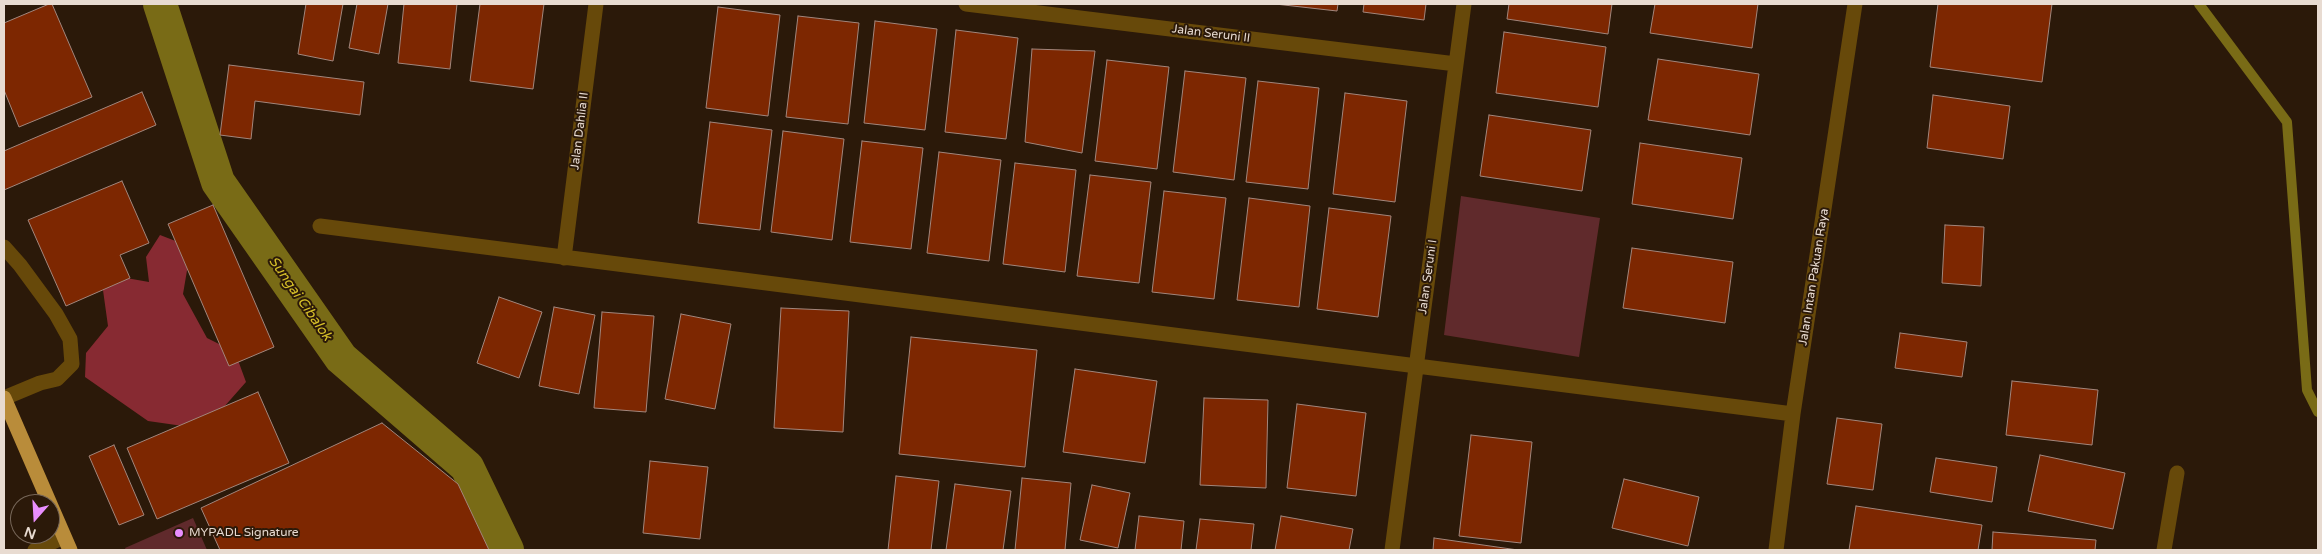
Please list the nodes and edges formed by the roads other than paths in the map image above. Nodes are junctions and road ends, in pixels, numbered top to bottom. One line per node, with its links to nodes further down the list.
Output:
1 (596, 4): 8 (street, Jalan Dahlia II)
2 (966, 4): 5 (street, Jalan Seruni II)
3 (1464, 4): 5 (street, Jalan Seruni I)
4 (1855, 4): 11 (street, Jalan Intan Pakuan Raya)
5 (1456, 64): 9 (street, Jalan Seruni I)
6 (320, 226): 8 (street)
7 (4, 247): 10 (street)
8 (564, 258): 9 (street)
9 (1416, 366): 11 (street); 17 (street, Jalan Seruni I)
10 (4, 398): 13 (highway)
11 (1793, 414): 18 (street, Jalan Intan Pakuan Raya)
12 (2177, 473): 19 (street)
13 (46, 494)
14 (60, 528): 15 (highway)
15 (67, 544): 16 (street)
16 (35, 550)
17 (1392, 550)
18 (1776, 550)
19 (2164, 550)

